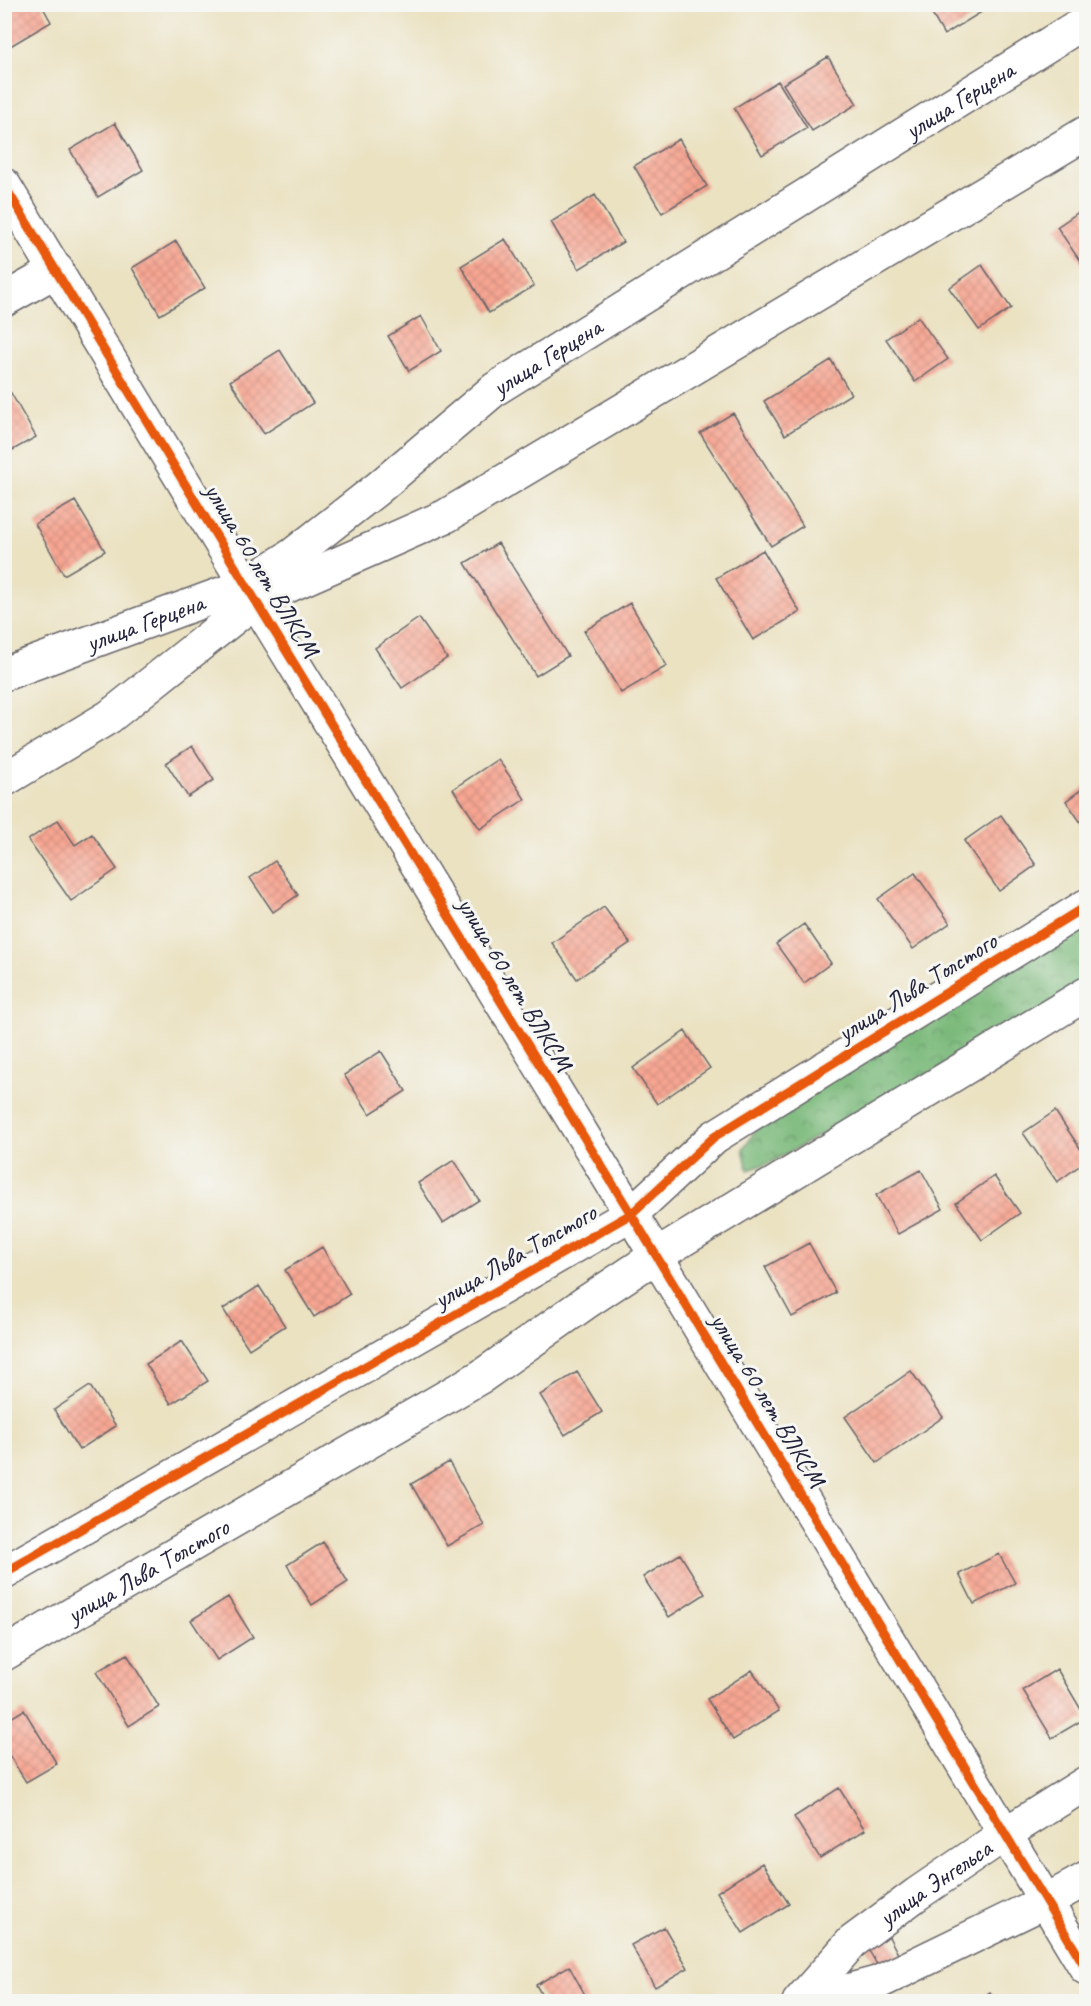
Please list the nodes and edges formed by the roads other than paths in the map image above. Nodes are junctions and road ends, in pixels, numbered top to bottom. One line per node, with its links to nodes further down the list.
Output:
1 (1086, 21): 6 (street, улица Герцена)
2 (1086, 133): 6 (street, улица Герцена)
3 (4, 185): 4 (street, улица 60 лет ВЛКСМ)
4 (57, 270): 5 (street); 6 (street, улица 60 лет ВЛКСМ)
5 (4, 300)
6 (251, 592): 7 (street, улица Герцена); 8 (street, улица Герцена); 11 (street, улица 60 лет ВЛКСМ)
7 (4, 674)
8 (4, 780)
9 (1086, 906): 11 (street, улица Льва Толстого)
10 (1086, 994): 12 (street, улица Льва Толстого)
11 (631, 1214): 12 (street, улица 60 лет ВЛКСМ); 13 (street, улица Льва Толстого)
12 (656, 1256): 14 (street, улица Льва Толстого); 16 (street, улица 60 лет ВЛКСМ)
13 (4, 1573)
14 (4, 1654)
15 (1086, 1783): 16 (street, улица Энгельса)
16 (997, 1821): 18 (street, улица 60 лет ВЛКСМ); 20 (street, улица Энгельса)
17 (1086, 1879): 18 (street)
18 (1046, 1901): 19 (street, улица 60 лет ВЛКСМ); 21 (street)
19 (1086, 1968)
20 (799, 2001)
21 (806, 2001)

